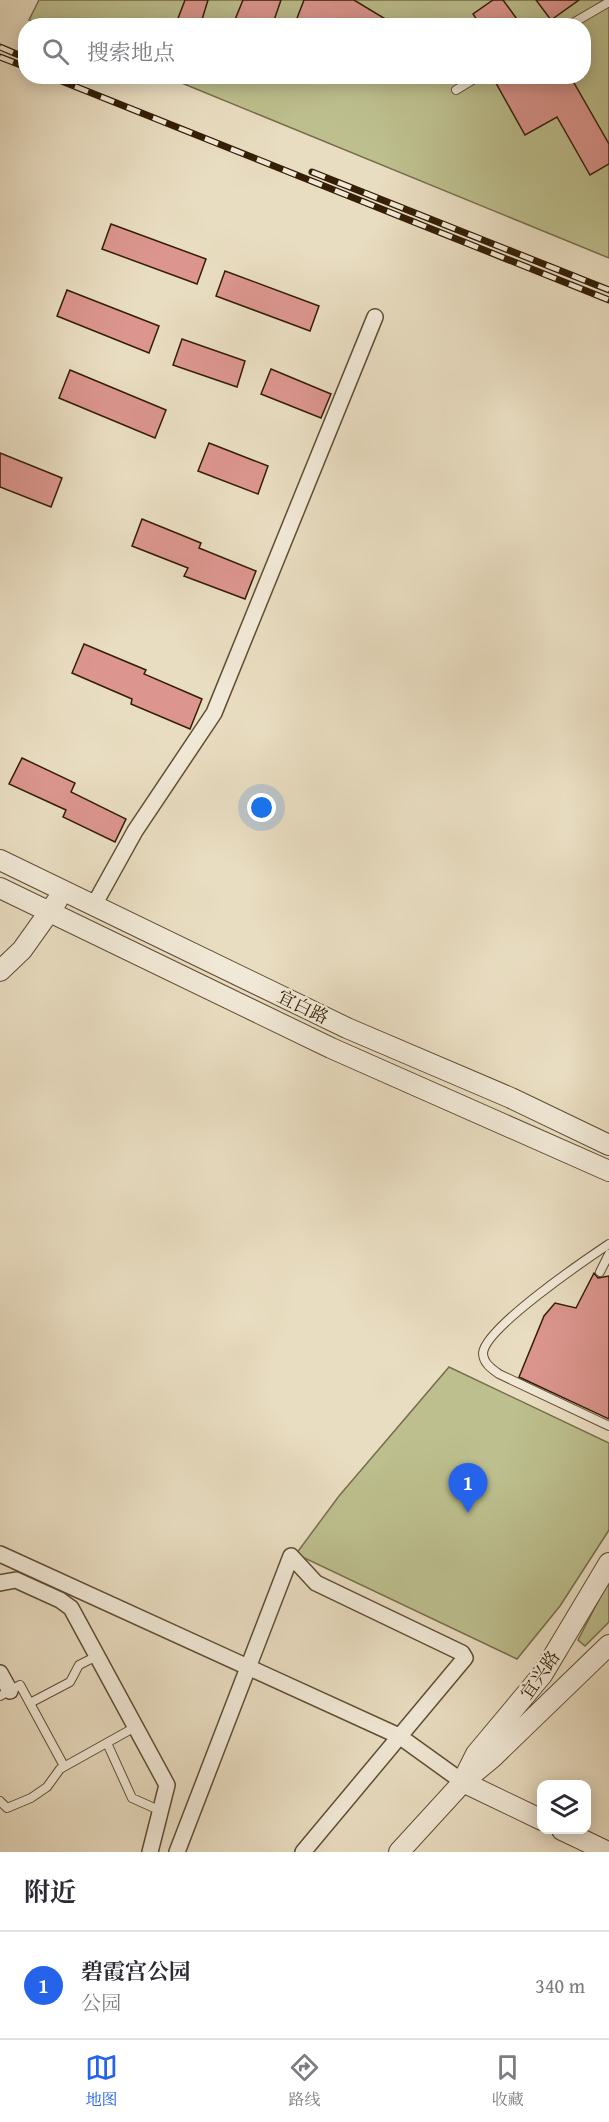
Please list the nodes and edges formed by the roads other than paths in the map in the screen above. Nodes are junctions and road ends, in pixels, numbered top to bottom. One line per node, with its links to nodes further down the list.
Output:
1 (609, 2): 2 (lane)
2 (582, 18)
3 (466, 84): 4 (lane)
4 (456, 90)
5 (375, 317): 9 (street)
6 (0, 860): 8 (street, 宜白路)
7 (0, 888): 10 (street)
8 (64, 890): 9 (street, 宜白路); 10 (street)
9 (94, 905): 12 (street, 宜白路)
10 (51, 911): 11 (street); 13 (street)
11 (0, 971)
12 (609, 1145)
13 (609, 1171)
14 (609, 1244): 17 (lane)
15 (609, 1254): 16 (lane)
16 (600, 1272)
17 (609, 1426)
18 (0, 1554): 23 (street)
19 (609, 1563): 31 (street, 宜兴路)
20 (0, 1583): 22 (street)
21 (609, 1645): 31 (street, 宜兴路)
22 (97, 1656): 26 (lane); 27 (street)
23 (249, 1665): 28 (street); 28 (street); 37 (street)
24 (0, 1672): 25 (street)
25 (5, 1694): 26 (lane)
26 (30, 1703): 30 (lane)
27 (136, 1726): 29 (lane); 33 (street)
28 (399, 1736): 31 (street); 38 (street)
29 (106, 1743): 30 (lane); 33 (lane)
30 (64, 1766): 32 (lane)
31 (463, 1782): 34 (street); 39 (street, 宜兴路)
32 (0, 1801)
33 (161, 1811): 36 (street)
34 (537, 1818)
35 (570, 1834): 40 (street)
36 (150, 1852)
37 (177, 1852)
38 (303, 1852)
39 (399, 1852)
40 (608, 1852)

